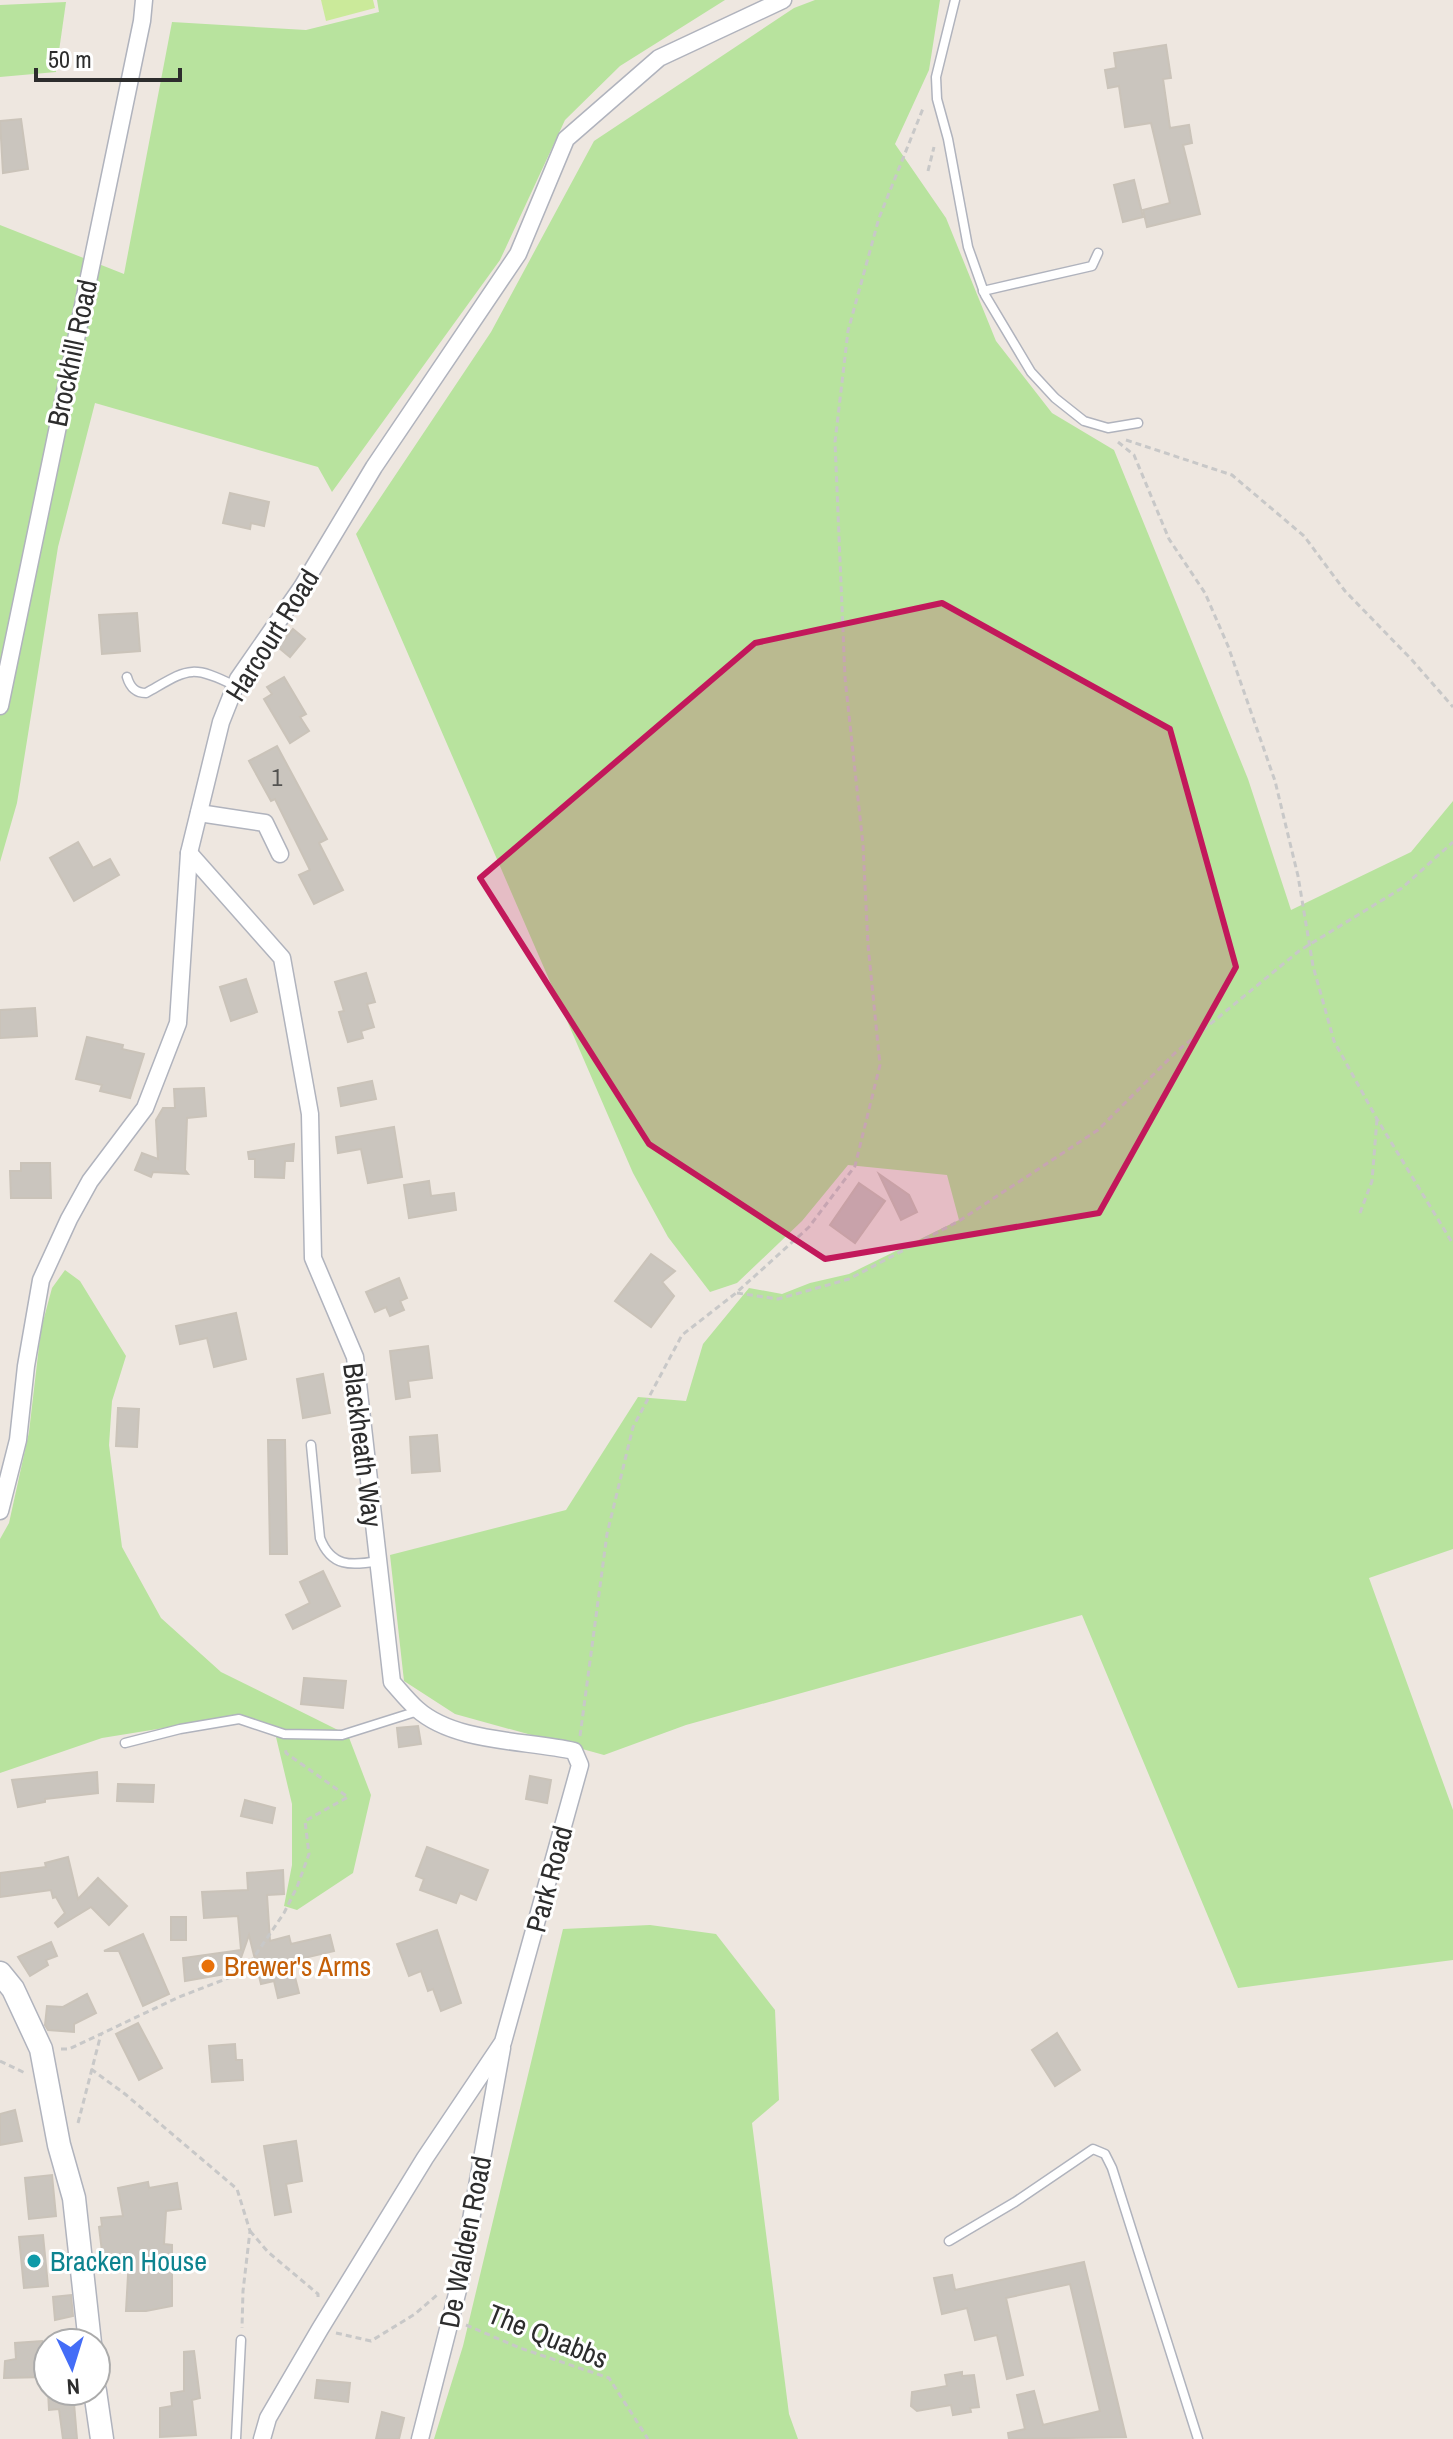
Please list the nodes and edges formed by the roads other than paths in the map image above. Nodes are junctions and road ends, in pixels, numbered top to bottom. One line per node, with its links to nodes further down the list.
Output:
1 (144, 0): 9 (street, Brockhill Road)
2 (783, 0): 8 (street, Harcourt Road)
3 (955, 0): 5 (lane)
4 (1098, 253): 5 (lane)
5 (983, 291): 6 (lane)
6 (1138, 423)
7 (127, 677): 8 (lane)
8 (235, 686): 10 (street, Harcourt Road)
9 (0, 706)
10 (199, 813): 11 (street, Harcourt Road); 12 (street)
11 (189, 853): 14 (street, Harcourt Road); 15 (street, Blackheath Way)
12 (280, 854)
13 (311, 1445): 15 (lane)
14 (0, 1511)
15 (378, 1561): 16 (street, Blackheath Way)
16 (419, 1711): 17 (lane); 18 (street, Blackheath Way)
17 (125, 1743)
18 (577, 1755): 20 (street, Park Road)
19 (0, 1973): 22 (main road)
20 (503, 2042): 27 (street, Park Road); 28 (street, De Walden Road)
21 (949, 2241): 29 (lane)
22 (88, 2327)
23 (241, 2340): 26 (lane)
24 (97, 2407): 25 (main road)
25 (102, 2439)
26 (236, 2439)
27 (262, 2439)
28 (420, 2439)
29 (1198, 2439)

